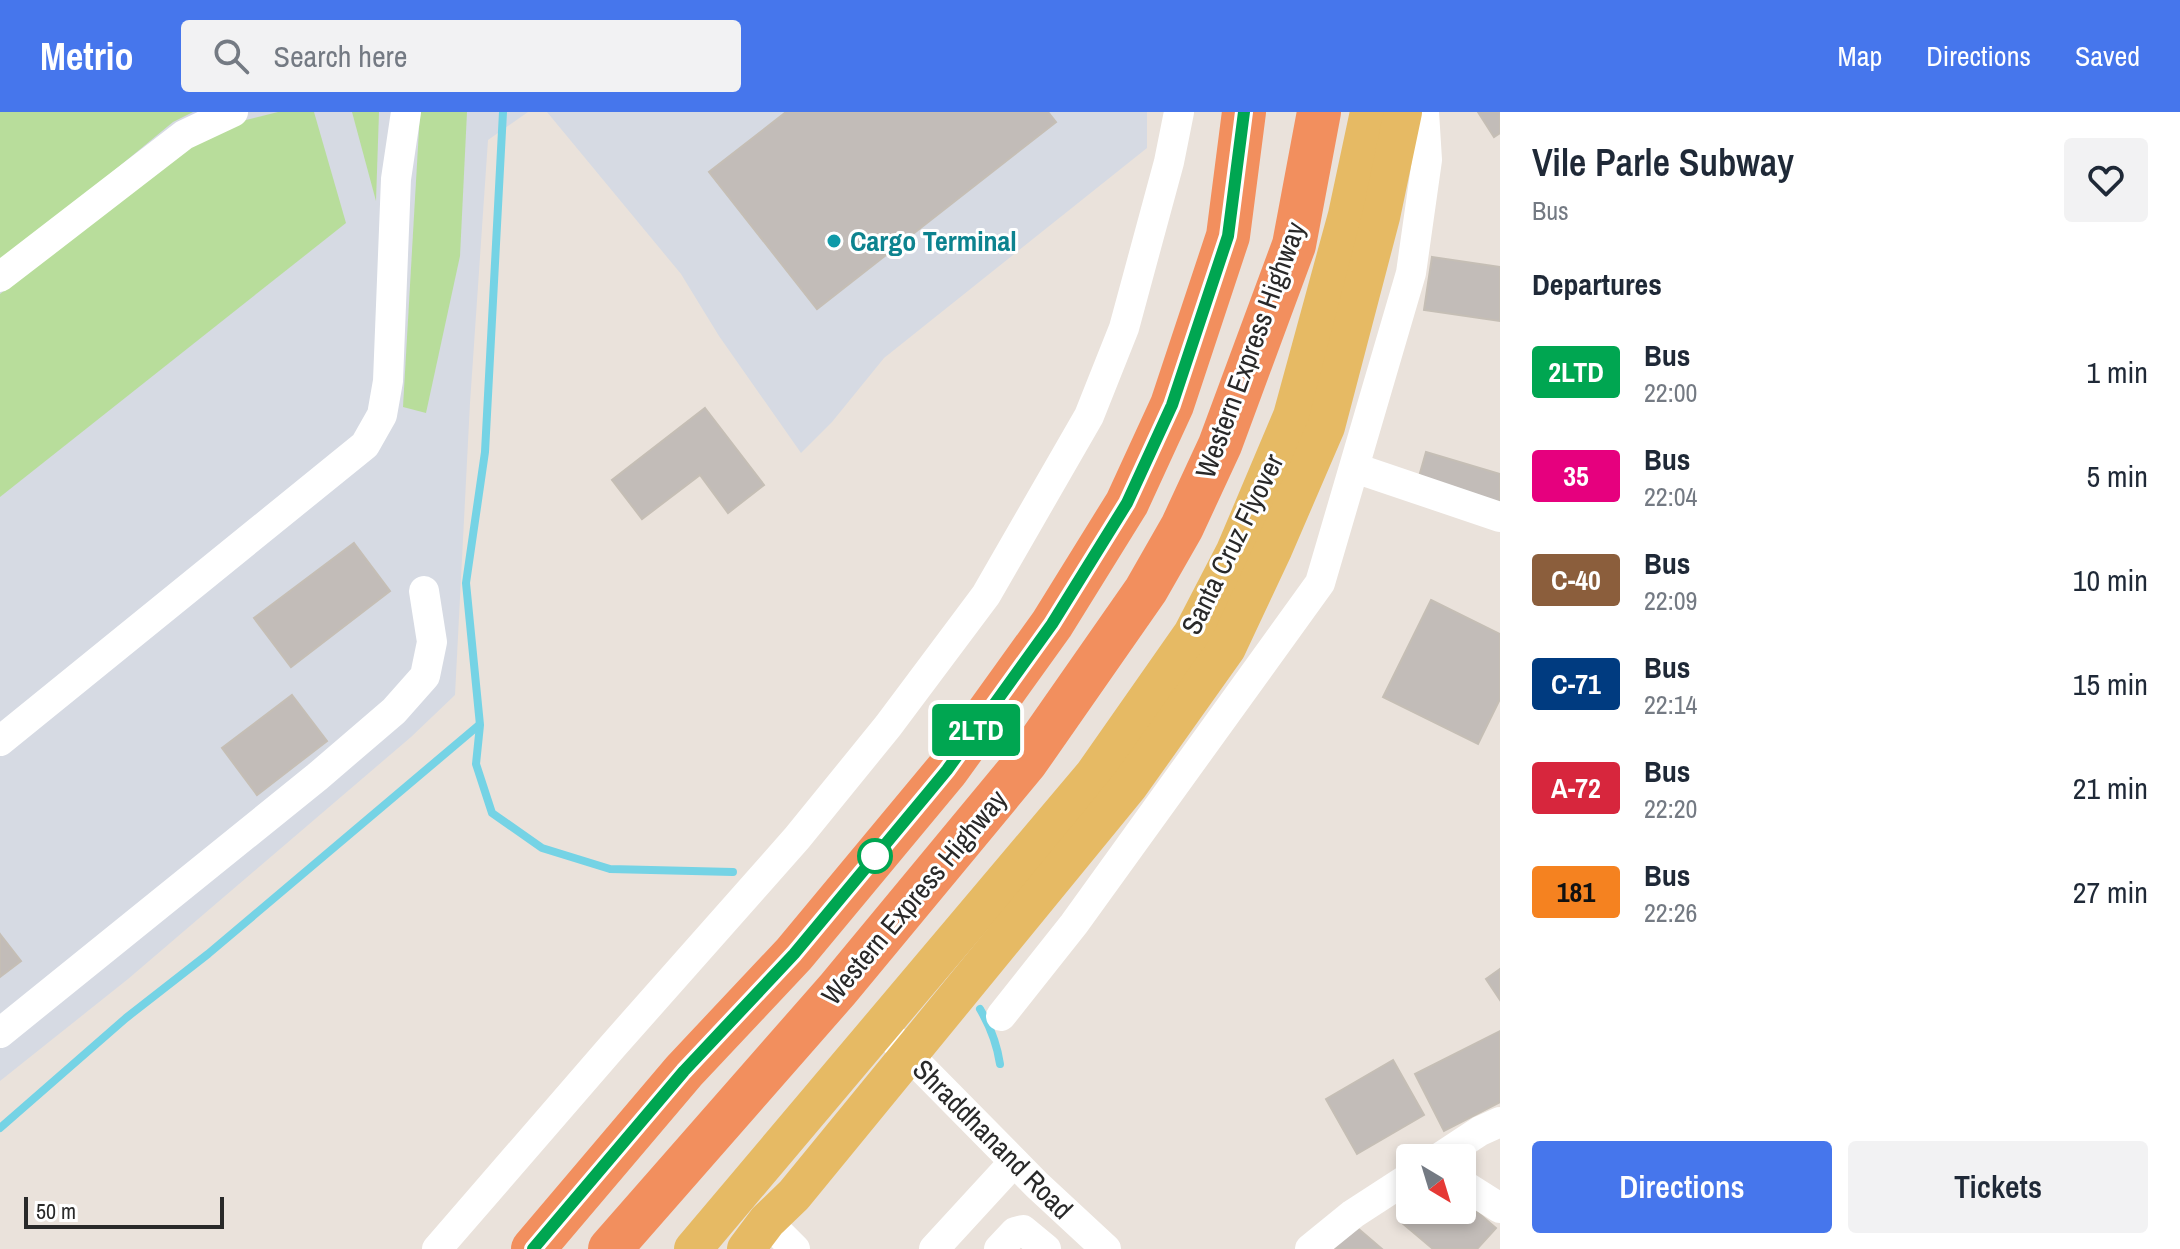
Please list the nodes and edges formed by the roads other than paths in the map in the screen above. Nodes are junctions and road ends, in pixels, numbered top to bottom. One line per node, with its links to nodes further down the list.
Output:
1 (233, 112): 10 (street)
2 (406, 112): 14 (street)
3 (1179, 112): 30 (street)
4 (1244, 112): 31 (highway, Western Express Highway)
5 (1319, 112): 32 (highway, Western Express Highway)
6 (1369, 112): 9 (main road, Santa Cruz Flyover)
7 (1403, 112): 9 (main road, Santa Cruz Flyover)
8 (1424, 112): 11 (street)
9 (1364, 216): 16 (main road, Santa Cruz Flyover); 18 (main road)
10 (0, 277)
11 (1355, 468): 12 (street); 15 (street)
12 (1500, 517)
13 (424, 591): 17 (street)
14 (0, 741)
15 (1001, 1016)
16 (881, 1027): 18 (street, Shraddhanand Road); 33 (main road, Santa Cruz Flyover)
17 (0, 1033)
18 (910, 1056): 21 (street, Shraddhanand Road); 26 (main road)
19 (1500, 1122): 20 (street)
20 (1460, 1144)
21 (1014, 1162): 24 (street); 27 (street, Shraddhanand Road)
22 (1396, 1186): 36 (street)
23 (1476, 1193): 25 (street)
24 (976, 1204): 28 (street); 35 (street)
25 (1500, 1208)
26 (756, 1235): 34 (street)
27 (1085, 1236): 29 (street)
28 (1005, 1243): 29 (street)
29 (1043, 1247)
30 (437, 1249)
31 (533, 1249)
32 (610, 1249)
33 (693, 1249)
34 (795, 1249)
35 (934, 1249)
36 (1310, 1249)

